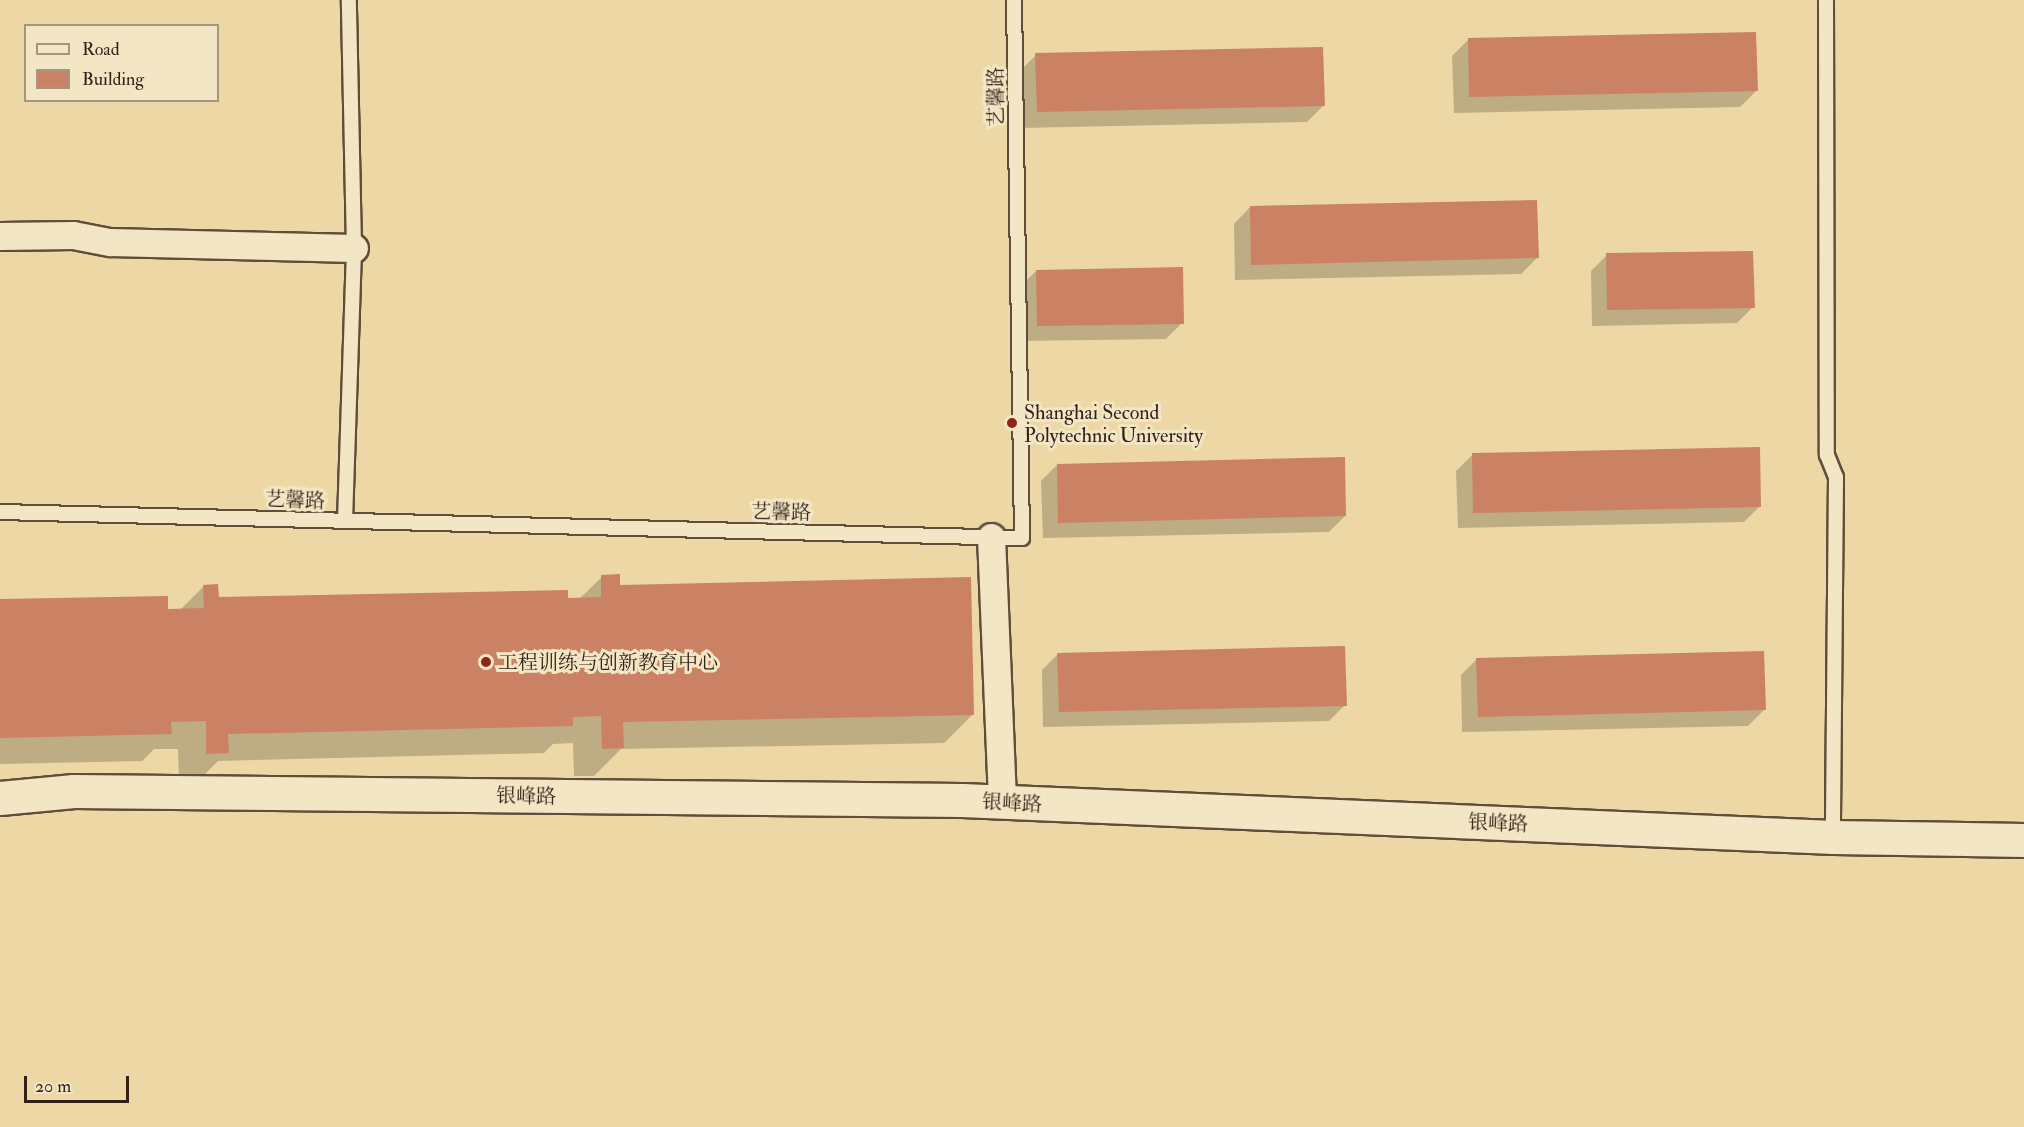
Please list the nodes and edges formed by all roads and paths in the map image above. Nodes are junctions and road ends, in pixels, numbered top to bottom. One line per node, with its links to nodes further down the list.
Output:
1 (349, 0): 5 (lane)
2 (1014, 0): 8 (lane, 艺馨路)
3 (1826, 0): 11 (lane)
4 (0, 236): 5 (street)
5 (354, 248): 7 (lane)
6 (0, 512): 7 (lane, 艺馨路)
7 (345, 521): 8 (lane, 艺馨路)
8 (991, 537): 10 (street)
9 (0, 798): 10 (street, 银峰路)
10 (1002, 802): 11 (street, 银峰路)
11 (1833, 837): 12 (street, 银峰路)
12 (2024, 840)

